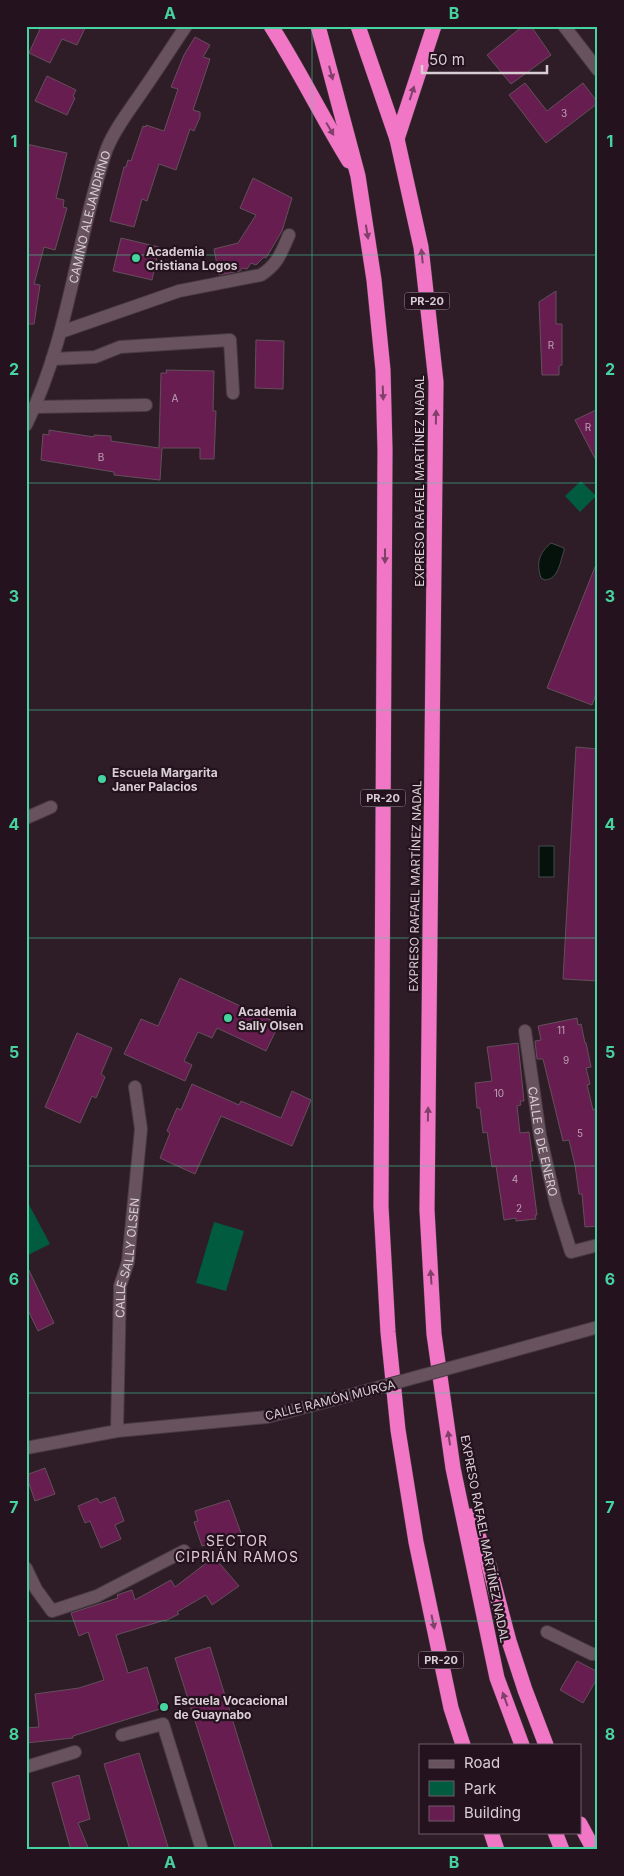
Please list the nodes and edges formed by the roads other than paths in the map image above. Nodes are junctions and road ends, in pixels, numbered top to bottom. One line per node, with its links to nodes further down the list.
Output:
1 (186, 26): 11 (street, CAMINO ALEJANDRINO)
2 (271, 26): 9 (highway, one-way to 9)
3 (318, 26): 9 (highway, PR-20, one-way to 9)
4 (358, 26): 8 (highway, EXPRESO RAFAEL MARTÍNEZ NADAL / PR-20)
5 (434, 26): 8 (highway, one-way to 5)
6 (564, 26): 7 (street)
7 (598, 70)
8 (397, 139): 25 (highway, EXPRESO RAFAEL MARTÍNEZ NADAL / PR-20, one-way to 8)
9 (358, 176): 31 (highway, PR-20, one-way to 31)
10 (289, 236): 11 (street)
11 (61, 332): 12 (street, CAMINO ALEJANDRINO)
12 (52, 359): 13 (street); 15 (street, CAMINO ALEJANDRINO)
13 (233, 393)
14 (146, 405): 15 (street)
15 (34, 407): 16 (street, CAMINO ALEJANDRINO)
16 (26, 425)
17 (51, 807): 18 (street)
18 (26, 818)
19 (525, 1031): 21 (street, CALLE 6 DE ENERO)
20 (135, 1086): 23 (street, CALLE SALLY OLSEN)
21 (598, 1245)
22 (598, 1327): 23 (street, CALLE RAMÓN MURGA, bridge)
23 (117, 1431): 24 (street, CALLE RAMÓN MURGA)
24 (26, 1448)
25 (453, 1468): 32 (highway, EXPRESO RAFAEL MARTÍNEZ NADAL / PR-20, one-way to 25); 33 (highway)
26 (184, 1551): 27 (street)
27 (26, 1568)
28 (547, 1632): 29 (street)
29 (598, 1654)
30 (122, 1735): 39 (street)
31 (463, 1744)
32 (522, 1744)
33 (546, 1744)
34 (75, 1752): 35 (street)
35 (26, 1767)
36 (582, 1828): 42 (highway)
37 (492, 1834): 40 (highway)
38 (556, 1834): 41 (highway)
39 (202, 1850)
40 (497, 1850)
41 (562, 1850)
42 (594, 1850)

